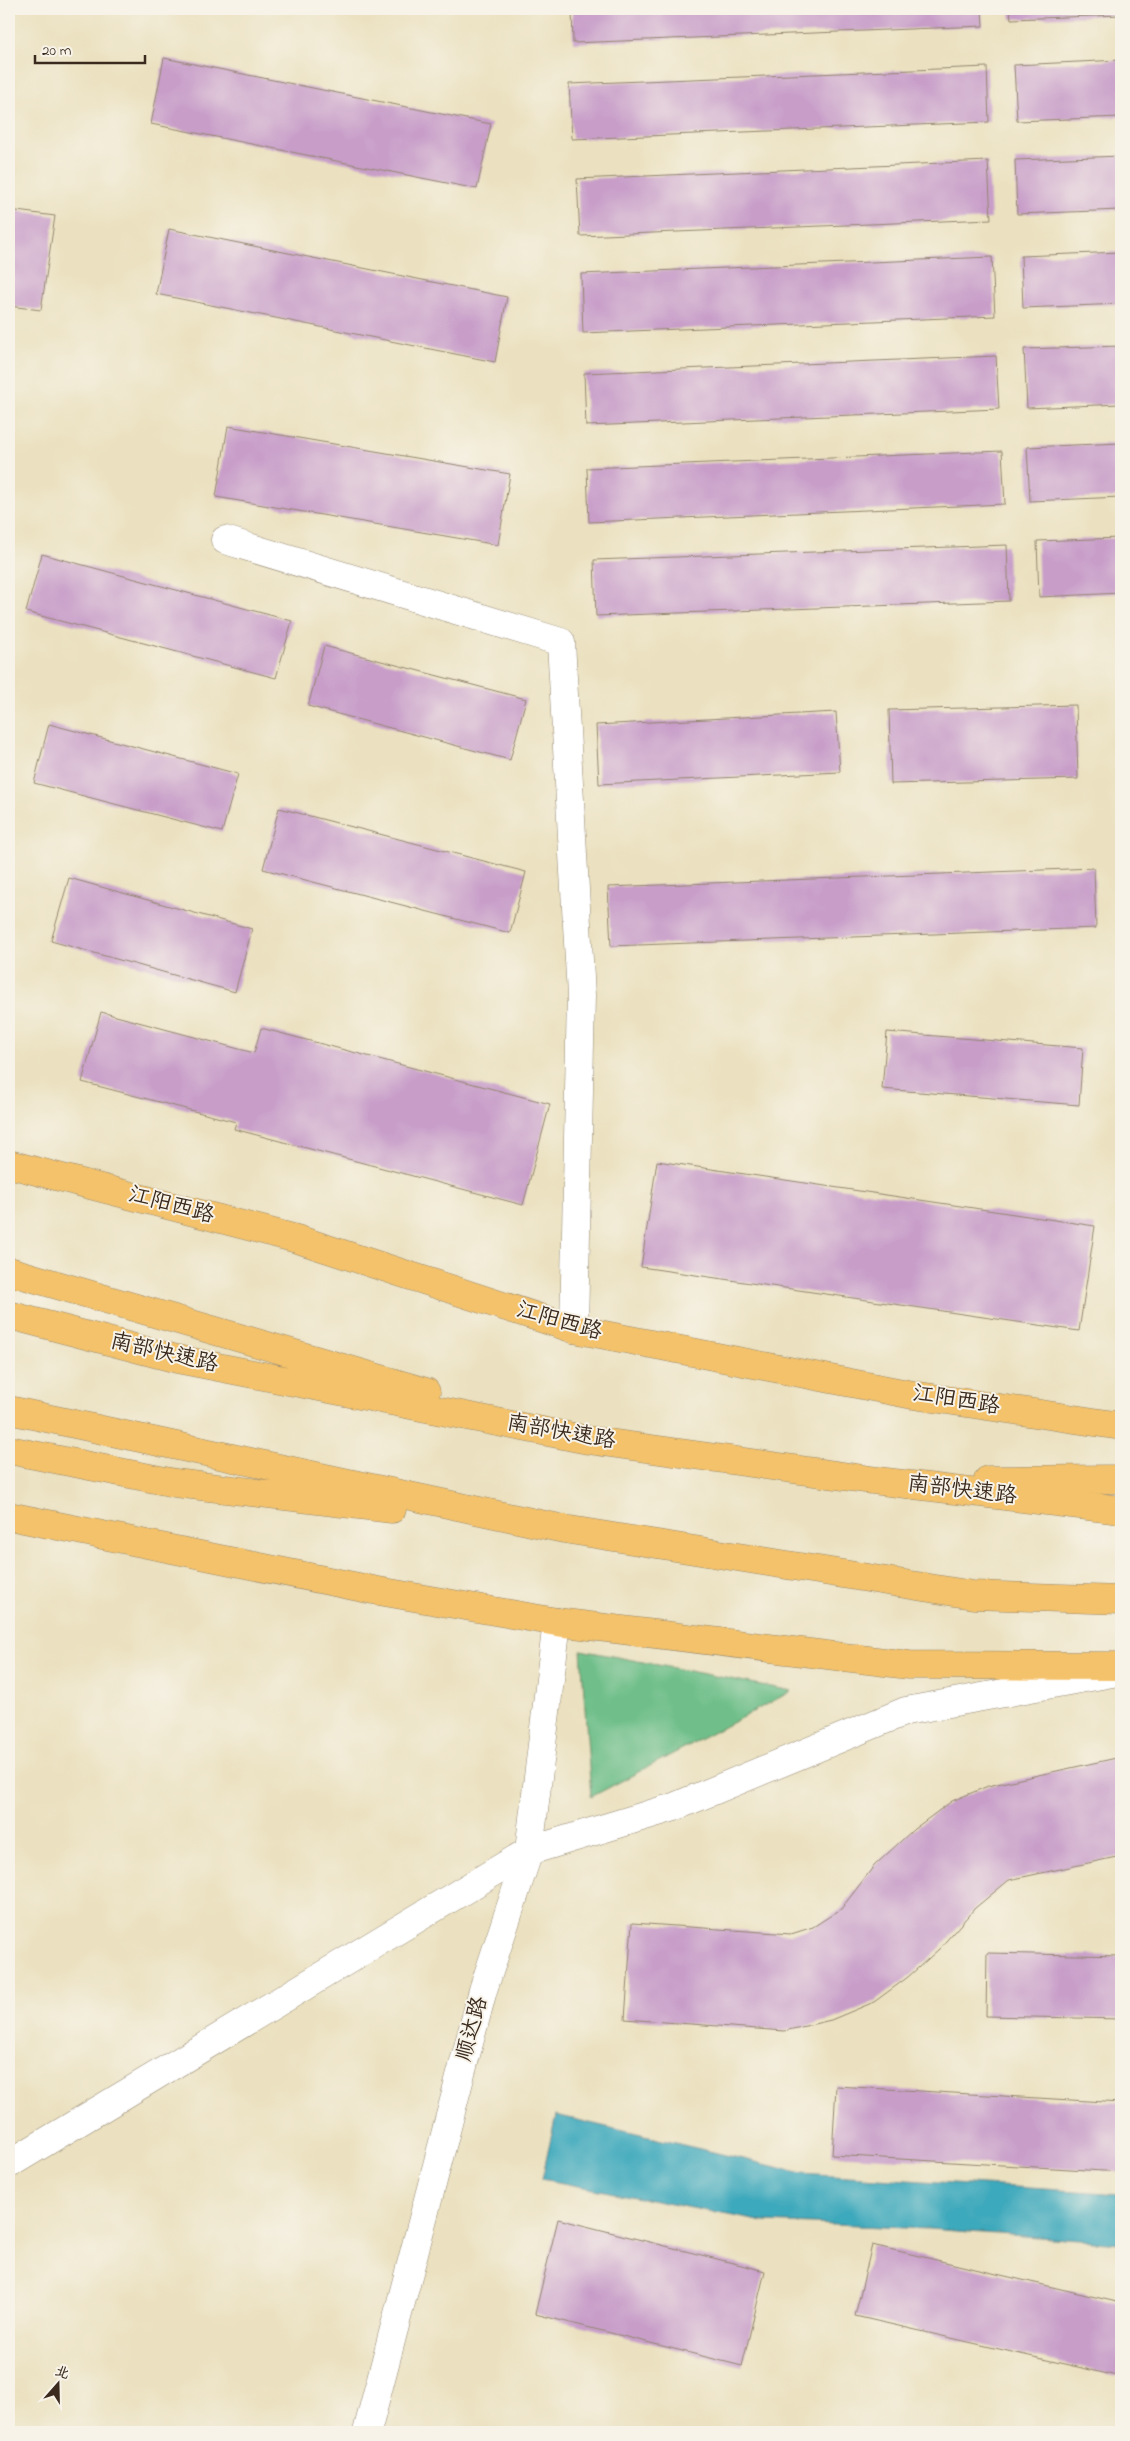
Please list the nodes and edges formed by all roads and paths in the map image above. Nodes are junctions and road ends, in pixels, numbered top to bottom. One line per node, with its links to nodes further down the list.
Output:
1 (225, 540): 5 (street)
2 (9, 1164): 5 (main road, 江阳西路)
3 (9, 1270): 8 (main road)
4 (9, 1315): 8 (main road, 南部快速路)
5 (574, 1329): 7 (main road, 江阳西路)
6 (9, 1410): 14 (main road)
7 (1121, 1426)
8 (588, 1440): 11 (main road, 南部快速路)
9 (9, 1450): 14 (main road)
10 (1121, 1479): 11 (main road)
11 (870, 1480): 12 (main road, 南部快速路)
12 (1121, 1510)
13 (9, 1516): 16 (main road)
14 (564, 1529): 15 (main road)
15 (1121, 1600)
16 (557, 1622): 17 (main road); 19 (street, 顺达路)
17 (1121, 1666)
18 (1121, 1671): 19 (street)
19 (529, 1852): 20 (street); 21 (street, 顺达路)
20 (9, 2164)
21 (367, 2432)

